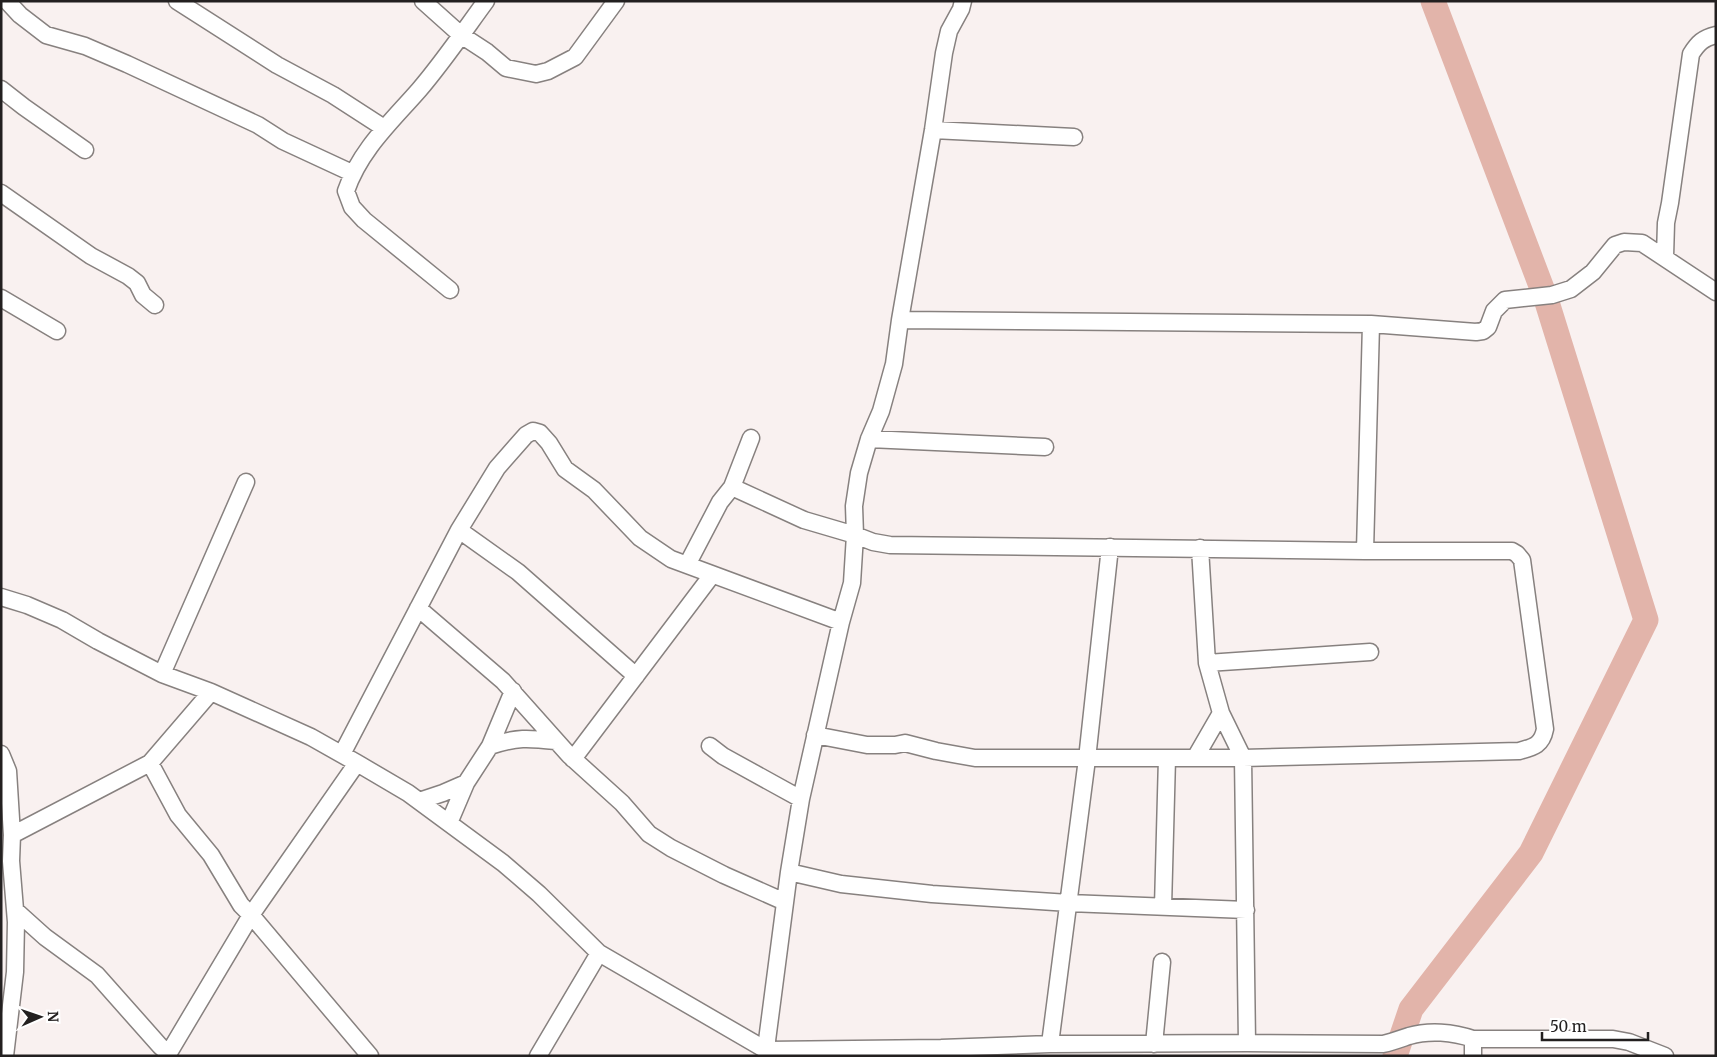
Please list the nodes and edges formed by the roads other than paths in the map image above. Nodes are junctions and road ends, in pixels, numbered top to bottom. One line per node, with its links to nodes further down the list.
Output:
1 (7, 1): 14 (street)
2 (176, 1): 10 (street)
3 (423, 1): 7 (street)
4 (486, 1): 7 (street)
5 (616, 1): 7 (street)
6 (963, 1): 11 (street)
7 (461, 35): 10 (street)
8 (1716, 36): 16 (street)
9 (1, 89): 13 (street)
10 (384, 128): 14 (street)
11 (933, 130): 12 (street); 23 (street)
12 (1074, 137)
13 (85, 150)
14 (352, 173): 19 (street)
15 (1, 193): 22 (street)
16 (1666, 224): 17 (street); 18 (street)
17 (1642, 243): 18 (street); 24 (street)
18 (1665, 257): 20 (street)
19 (450, 290)
20 (1716, 292)
21 (1, 298): 25 (street)
22 (155, 305)
23 (900, 320): 24 (street); 27 (street)
24 (1371, 324): 35 (street)
25 (58, 331)
26 (752, 438): 30 (street)
27 (869, 439): 28 (street); 32 (street)
28 (1045, 447)
29 (246, 482): 43 (street)
30 (732, 488): 32 (street); 36 (street)
31 (459, 530): 36 (street); 39 (street); 44 (street)
32 (855, 535): 33 (street); 40 (street)
33 (1110, 547): 34 (street); 58 (street)
34 (1200, 548): 35 (street); 42 (street)
35 (1366, 551): 56 (street)
36 (687, 565): 37 (street)
37 (712, 575): 40 (street); 44 (street)
38 (1, 597): 43 (street)
39 (418, 608): 45 (street); 53 (street)
40 (841, 622): 48 (street)
41 (1370, 652): 42 (street)
42 (1207, 663): 47 (street)
43 (162, 674): 46 (street)
44 (636, 676): 57 (street)
45 (513, 691): 49 (street); 50 (street)
46 (211, 692): 53 (street); 59 (street)
47 (1221, 713): 55 (street); 56 (street)
48 (815, 734): 58 (street); 62 (street)
49 (556, 741): 50 (street); 57 (street)
50 (490, 746): 61 (street)
51 (710, 746): 62 (street)
52 (1, 754): 65 (street)
53 (342, 754): 60 (street)
54 (1167, 758): 55 (street); 58 (street); 69 (street)
55 (1195, 758): 56 (street)
56 (1243, 758): 71 (street)
57 (573, 759): 67 (street)
58 (1087, 759): 68 (street)
59 (150, 763): 65 (street); 72 (street)
60 (357, 763): 63 (street); 72 (street)
61 (466, 783): 63 (street); 64 (street)
62 (801, 799): 66 (street)
63 (419, 801): 64 (street)
64 (449, 823): 73 (street)
65 (8, 845): 70 (street)
66 (789, 872): 67 (street); 68 (street)
67 (785, 902): 80 (street)
68 (1069, 903): 69 (street); 77 (street)
69 (1163, 907): 71 (street)
70 (15, 910): 81 (street); 82 (street)
71 (1246, 910): 76 (street)
72 (251, 916): 81 (street); 83 (street)
73 (599, 953): 80 (street); 84 (street)
74 (1162, 962): 78 (street)
75 (1473, 1039): 76 (street); 86 (street); 87 (street)
76 (1247, 1043): 78 (street)
77 (1050, 1044): 78 (street); 79 (street)
78 (1154, 1044)
79 (941, 1048): 80 (street); 85 (street)
80 (765, 1053)
81 (167, 1054)
82 (5, 1056)
83 (370, 1056)
84 (538, 1056)
85 (924, 1056)
86 (1473, 1056)
87 (1665, 1056)

